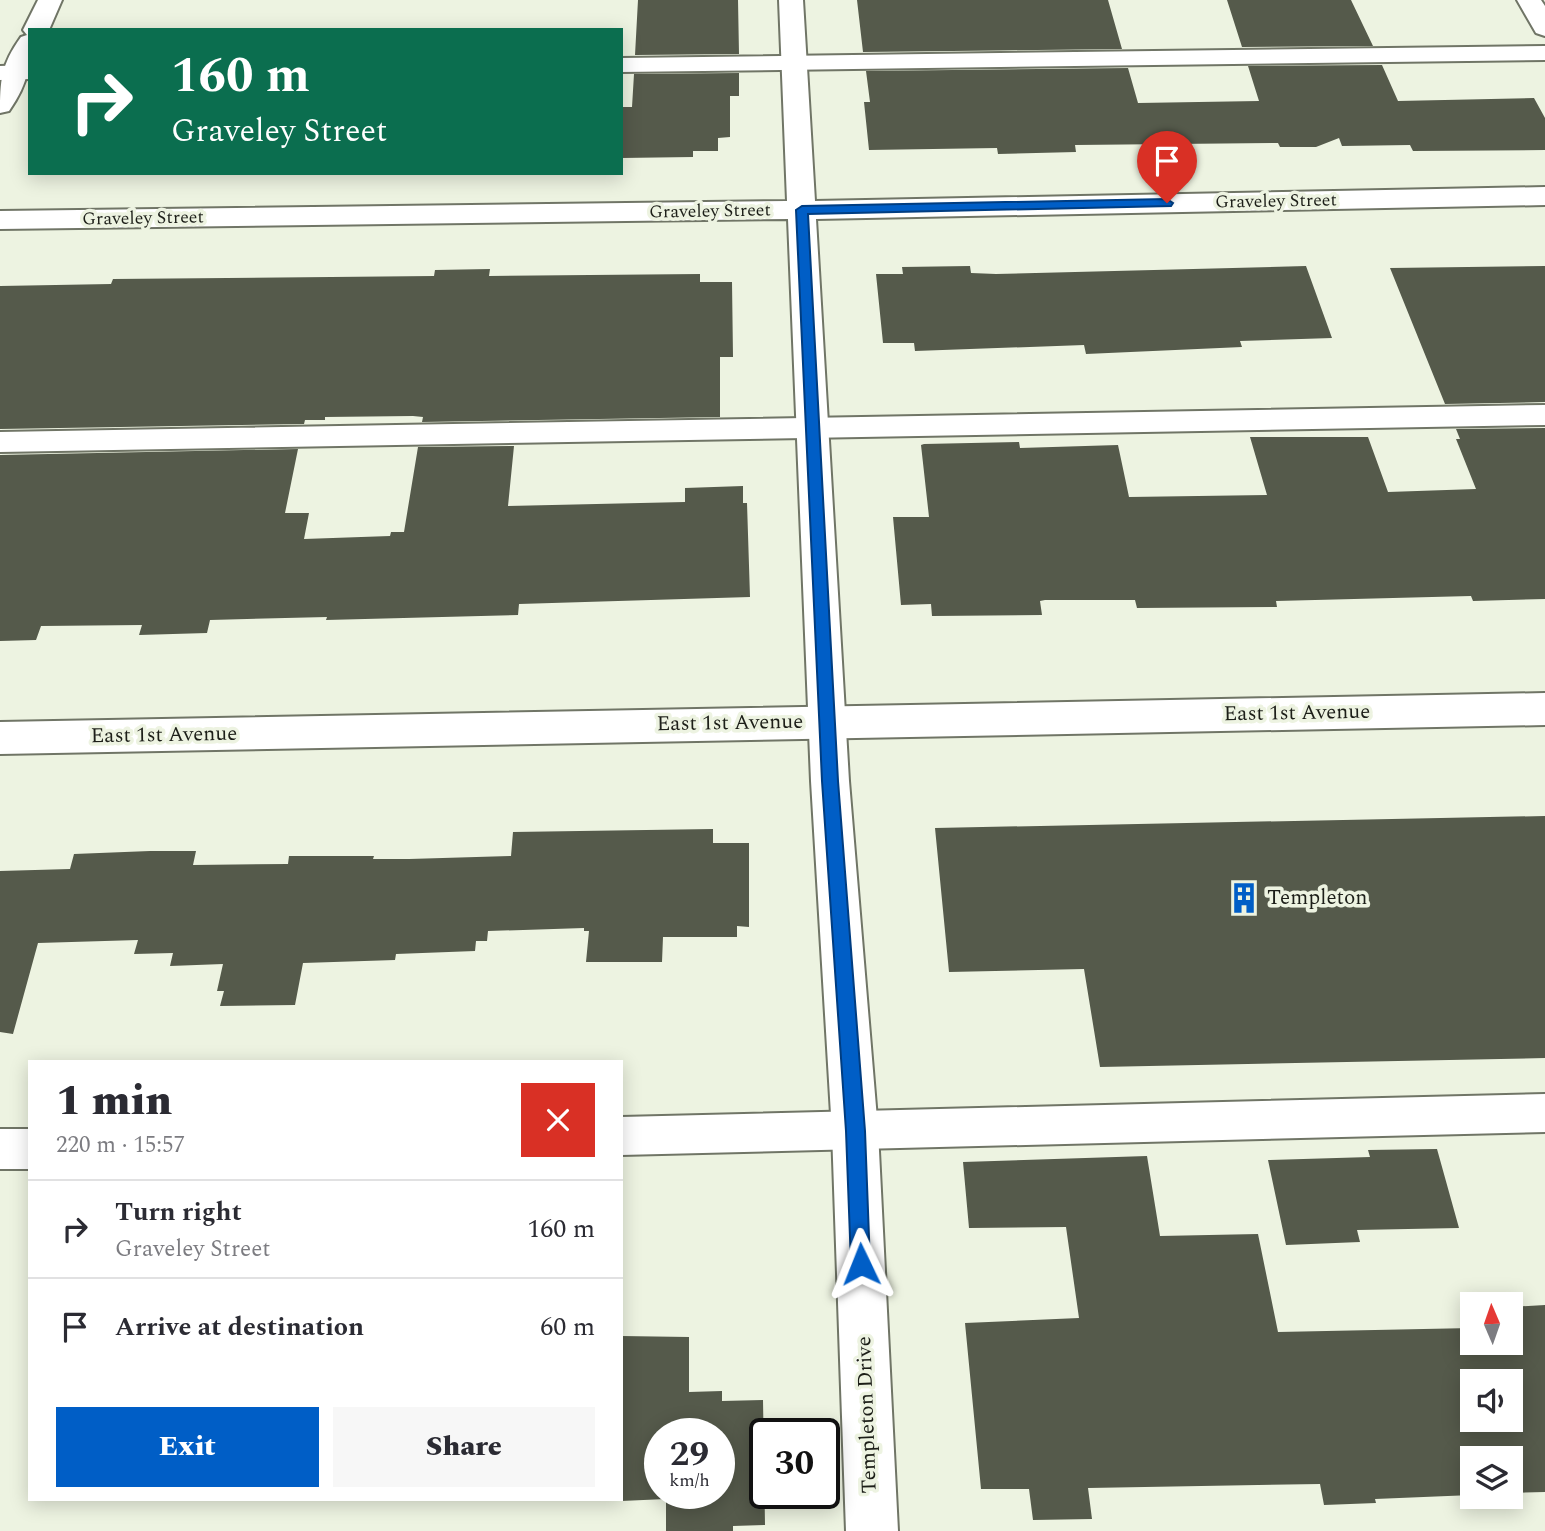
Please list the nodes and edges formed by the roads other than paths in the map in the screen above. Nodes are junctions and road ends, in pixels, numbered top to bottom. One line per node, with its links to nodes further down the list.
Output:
1 (50, 0): 4 (street)
2 (791, 0): 8 (street, Templeton Drive)
3 (1529, 0): 5 (street)
4 (37, 28)
5 (1545, 28)
6 (28, 46): 10 (street)
7 (1545, 53): 8 (lane)
8 (794, 62): 9 (lane); 13 (street, Templeton Drive)
9 (623, 65)
10 (15, 72): 11 (street)
11 (0, 105)
12 (1545, 196): 13 (street, Graveley Street)
13 (802, 210): 14 (street, Graveley Street); 16 (street, Templeton Drive)
14 (0, 220)
15 (1545, 415): 16 (lane)
16 (811, 428): 17 (lane); 19 (street, Templeton Drive)
17 (0, 442)
18 (1545, 709): 19 (street, East 1st Avenue)
19 (828, 721): 20 (street, East 1st Avenue); 22 (street, Templeton Drive)
20 (0, 738)
21 (1545, 1113): 22 (lane)
22 (855, 1131): 23 (lane); 26 (street, Templeton Drive)
23 (623, 1136)
24 (0, 1149): 25 (lane)
25 (28, 1149)
26 (872, 1531)

